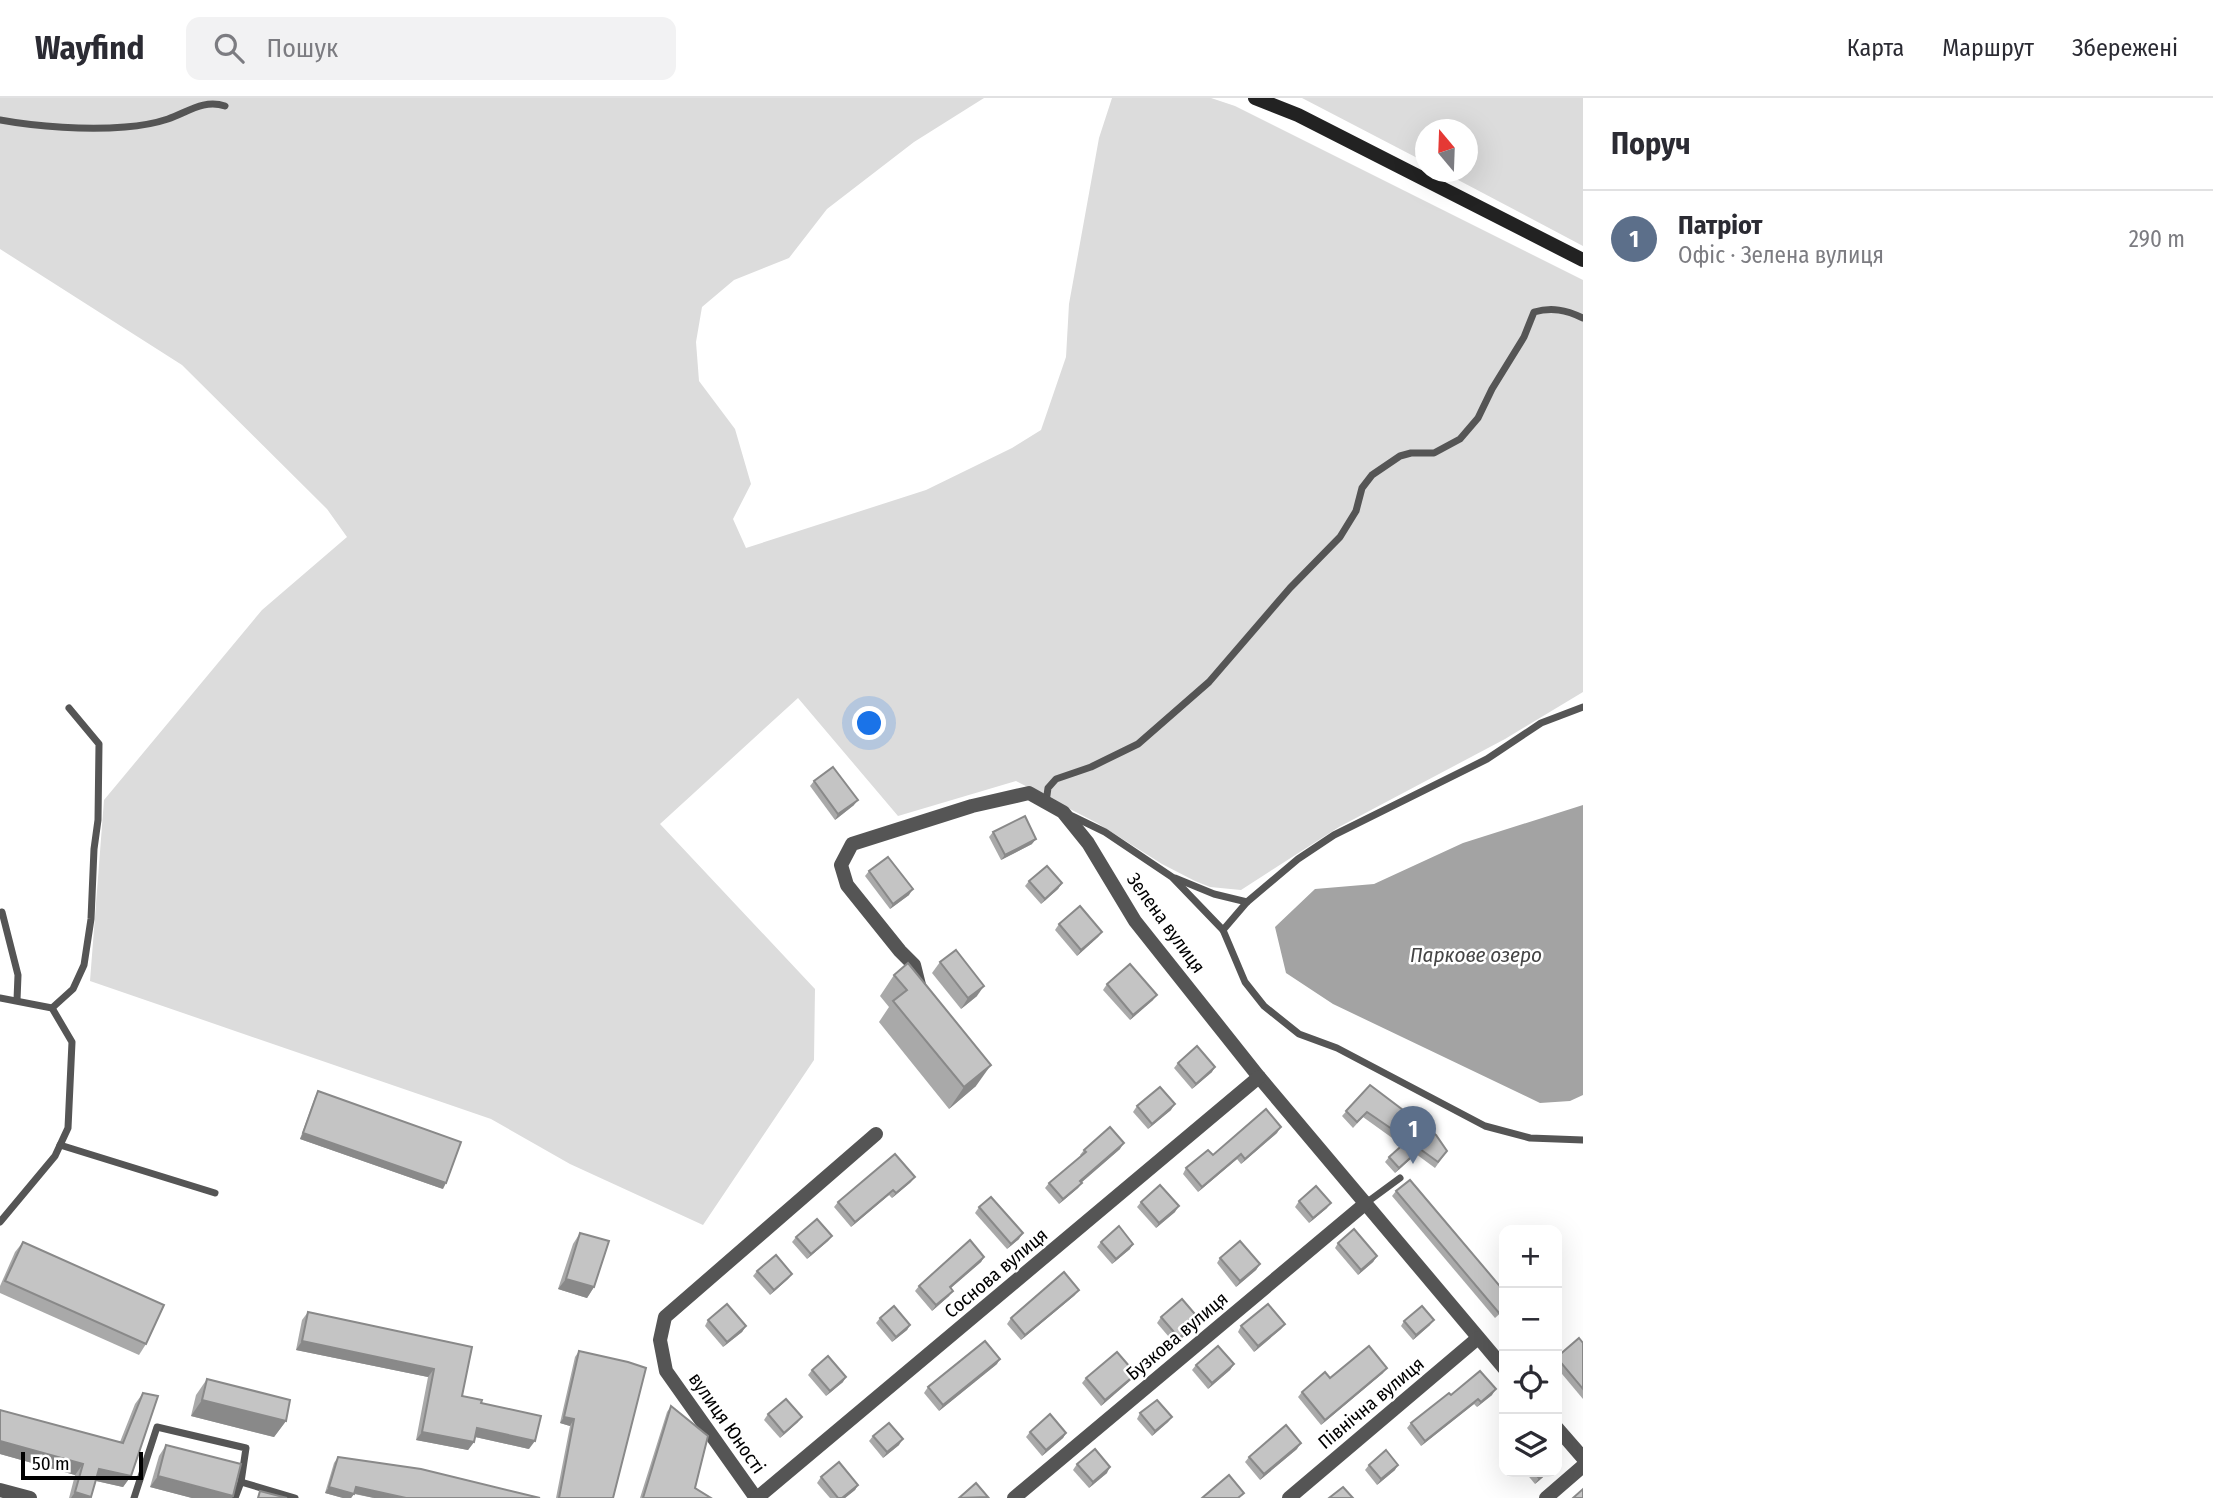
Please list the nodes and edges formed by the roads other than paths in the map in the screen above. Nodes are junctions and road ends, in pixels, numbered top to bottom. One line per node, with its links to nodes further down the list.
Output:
1 (1255, 98): 4 (main road)
2 (225, 106): 3 (lane)
3 (0, 120)
4 (1583, 260)
5 (1583, 318): 8 (lane)
6 (1583, 707): 11 (lane)
7 (69, 708): 17 (lane)
8 (1046, 803): 9 (street, Зелена вулиця); 16 (street, Зелена вулиця)
9 (1063, 812): 10 (lane); 18 (street, Зелена вулиця)
10 (1172, 877): 11 (lane); 13 (lane)
11 (1247, 902): 13 (lane)
12 (2, 912): 15 (lane)
13 (1223, 930): 20 (lane)
14 (0, 998): 15 (lane)
15 (17, 1000): 17 (lane)
16 (922, 1001)
17 (52, 1008): 21 (lane)
18 (1259, 1077): 24 (street, Зелена вулиця); 37 (street, Соснова вулиця)
19 (876, 1134): 37 (street, вулиця Юності)
20 (1583, 1140)
21 (60, 1144): 23 (lane); 25 (lane)
22 (1400, 1178): 24 (lane)
23 (215, 1193)
24 (1366, 1203): 26 (street, Зелена вулиця); 38 (street, Бузкова вулиця)
25 (0, 1222)
26 (1478, 1338): 27 (street, Зелена вулиця); 39 (street, Північна вулиця)
27 (1499, 1362)
28 (1562, 1434): 29 (street)
29 (1583, 1458)
30 (1583, 1466): 40 (street)
31 (241, 1482): 34 (lane); 35 (lane); 36 (lane)
32 (0, 1490): 33 (street)
33 (30, 1498)
34 (134, 1498)
35 (235, 1498)
36 (295, 1498)
37 (757, 1498)
38 (1014, 1498)
39 (1289, 1498)
40 (1546, 1498)

